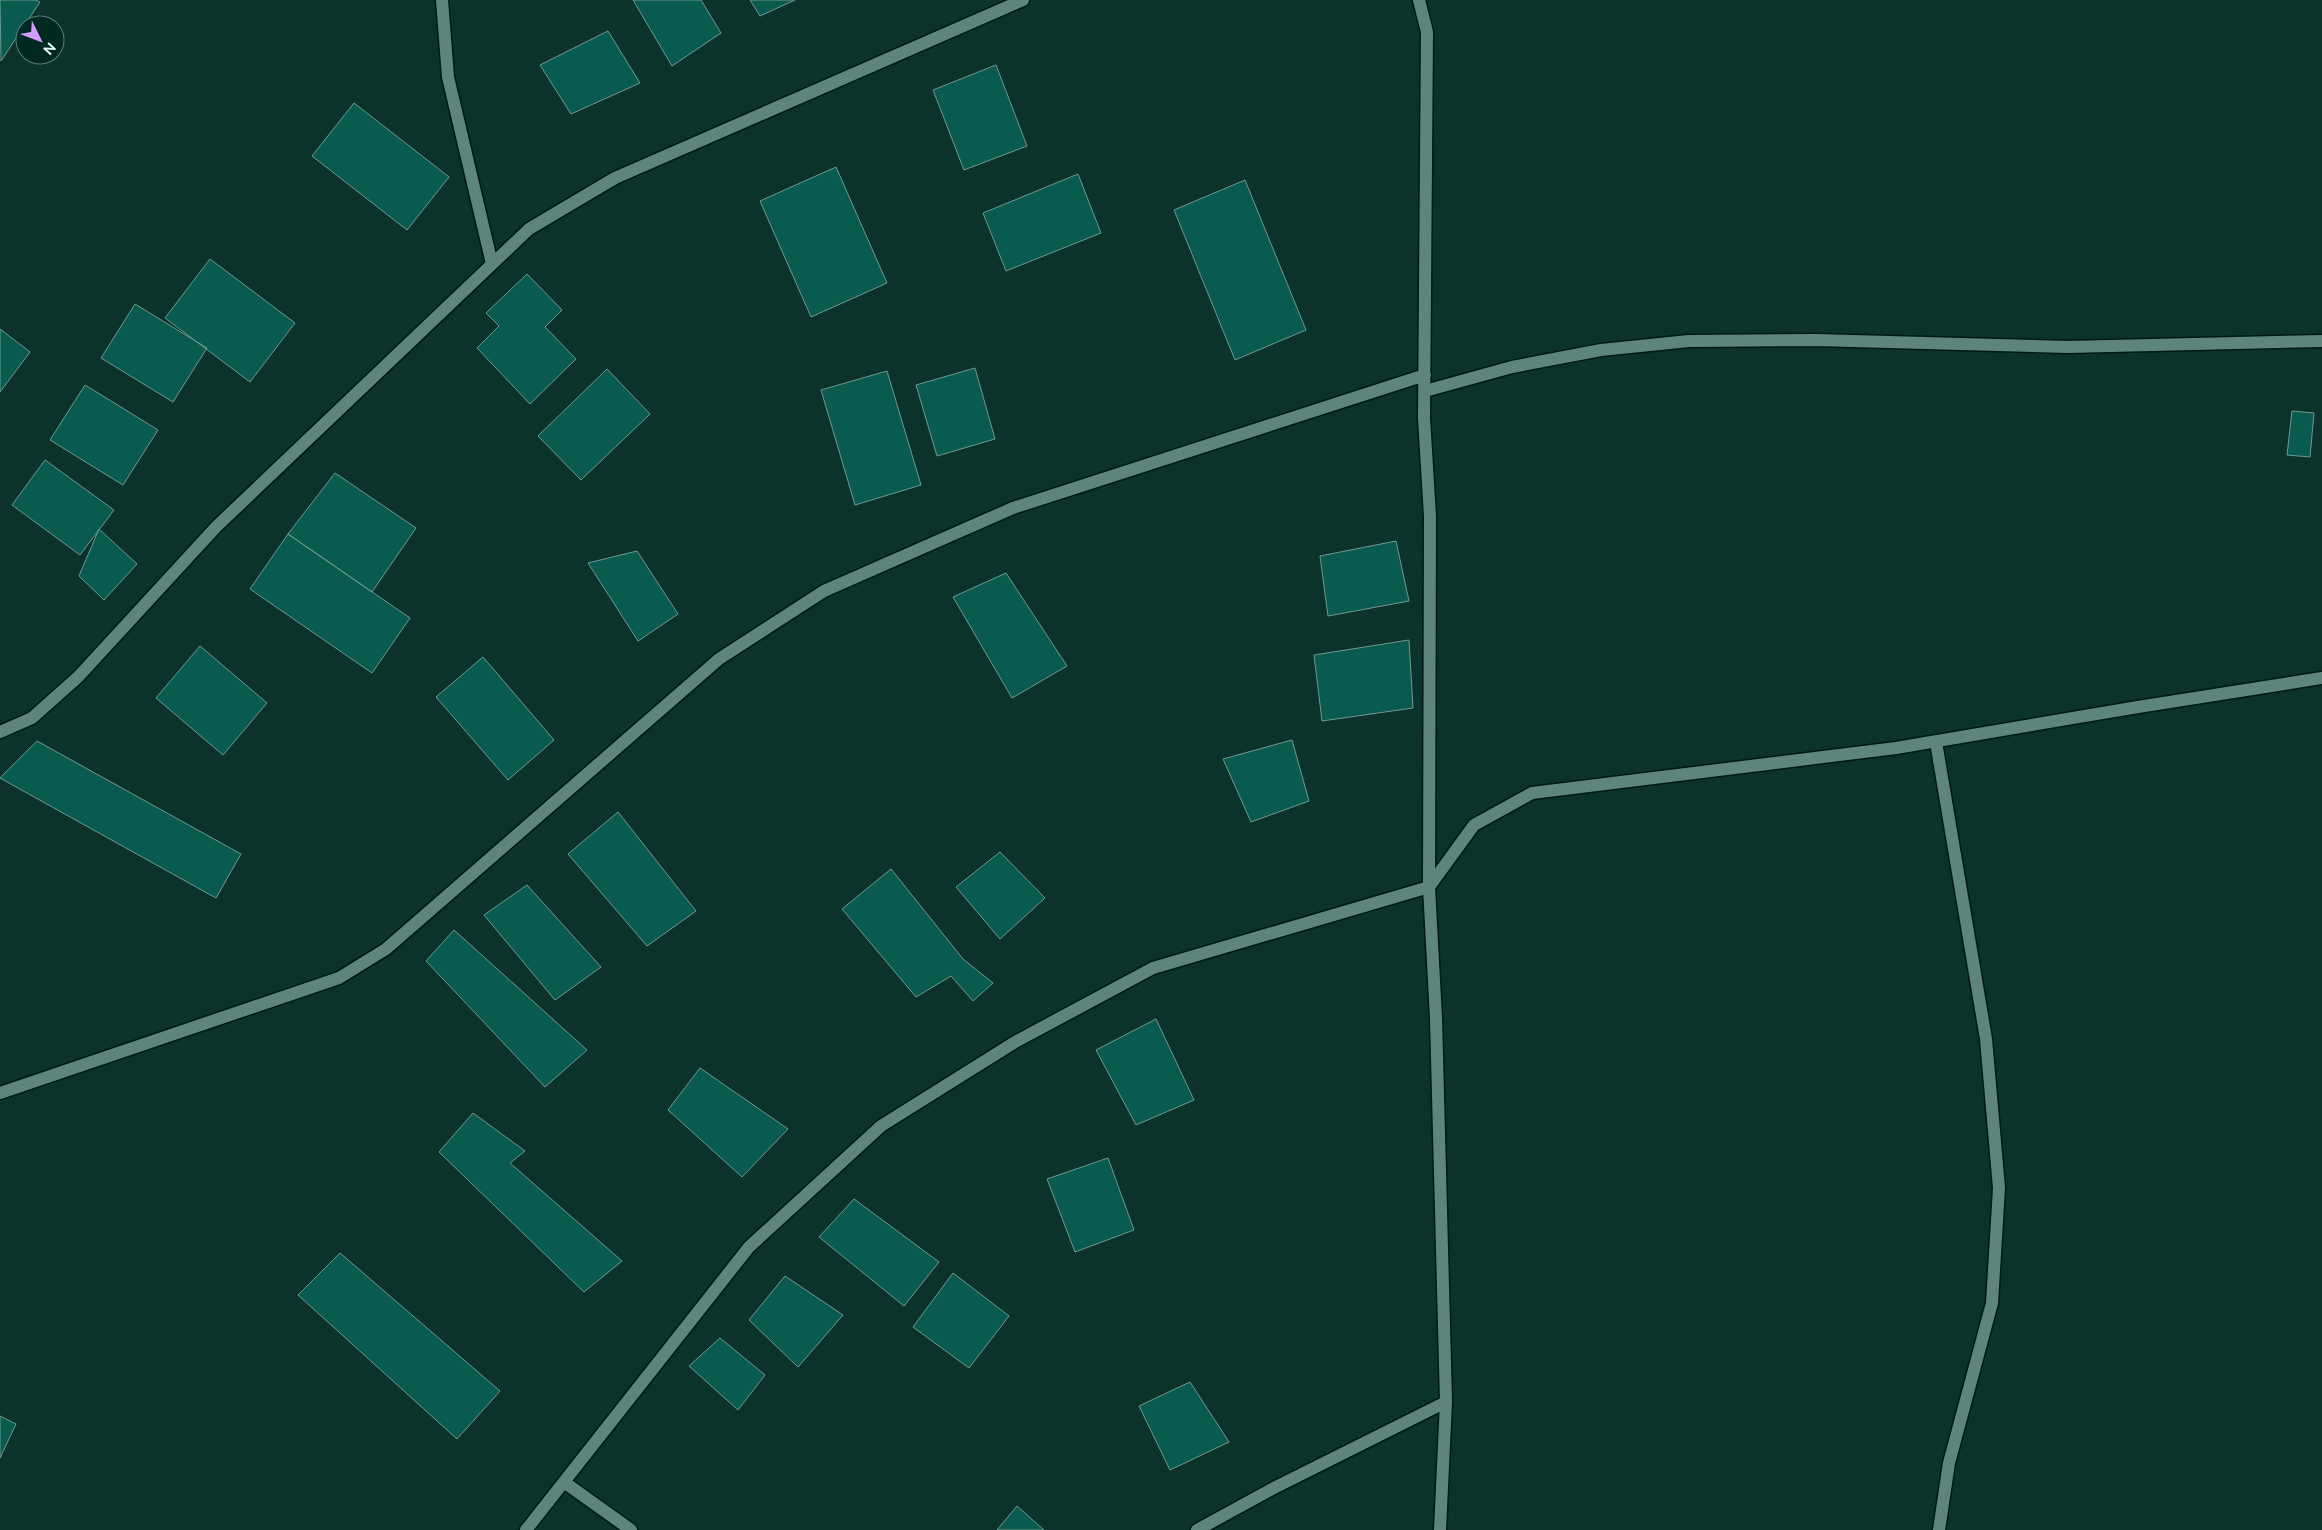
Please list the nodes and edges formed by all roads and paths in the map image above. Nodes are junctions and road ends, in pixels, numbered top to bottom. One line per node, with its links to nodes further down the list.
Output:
1 (442, 0): 4 (street)
2 (1023, 0): 4 (street)
3 (1419, 0): 6 (street)
4 (492, 264): 9 (street)
5 (2322, 341): 7 (street)
6 (1424, 375): 7 (street); 12 (street)
7 (1425, 391): 11 (street)
8 (2322, 678): 10 (street)
9 (0, 732)
10 (1936, 742): 11 (street); 19 (street)
11 (1429, 887): 13 (street); 14 (street)
12 (0, 1093)
13 (1446, 1402): 17 (street); 18 (street)
14 (564, 1482): 15 (street); 16 (street)
15 (526, 1530)
16 (631, 1530)
17 (1197, 1530)
18 (1440, 1530)
19 (1939, 1530)

